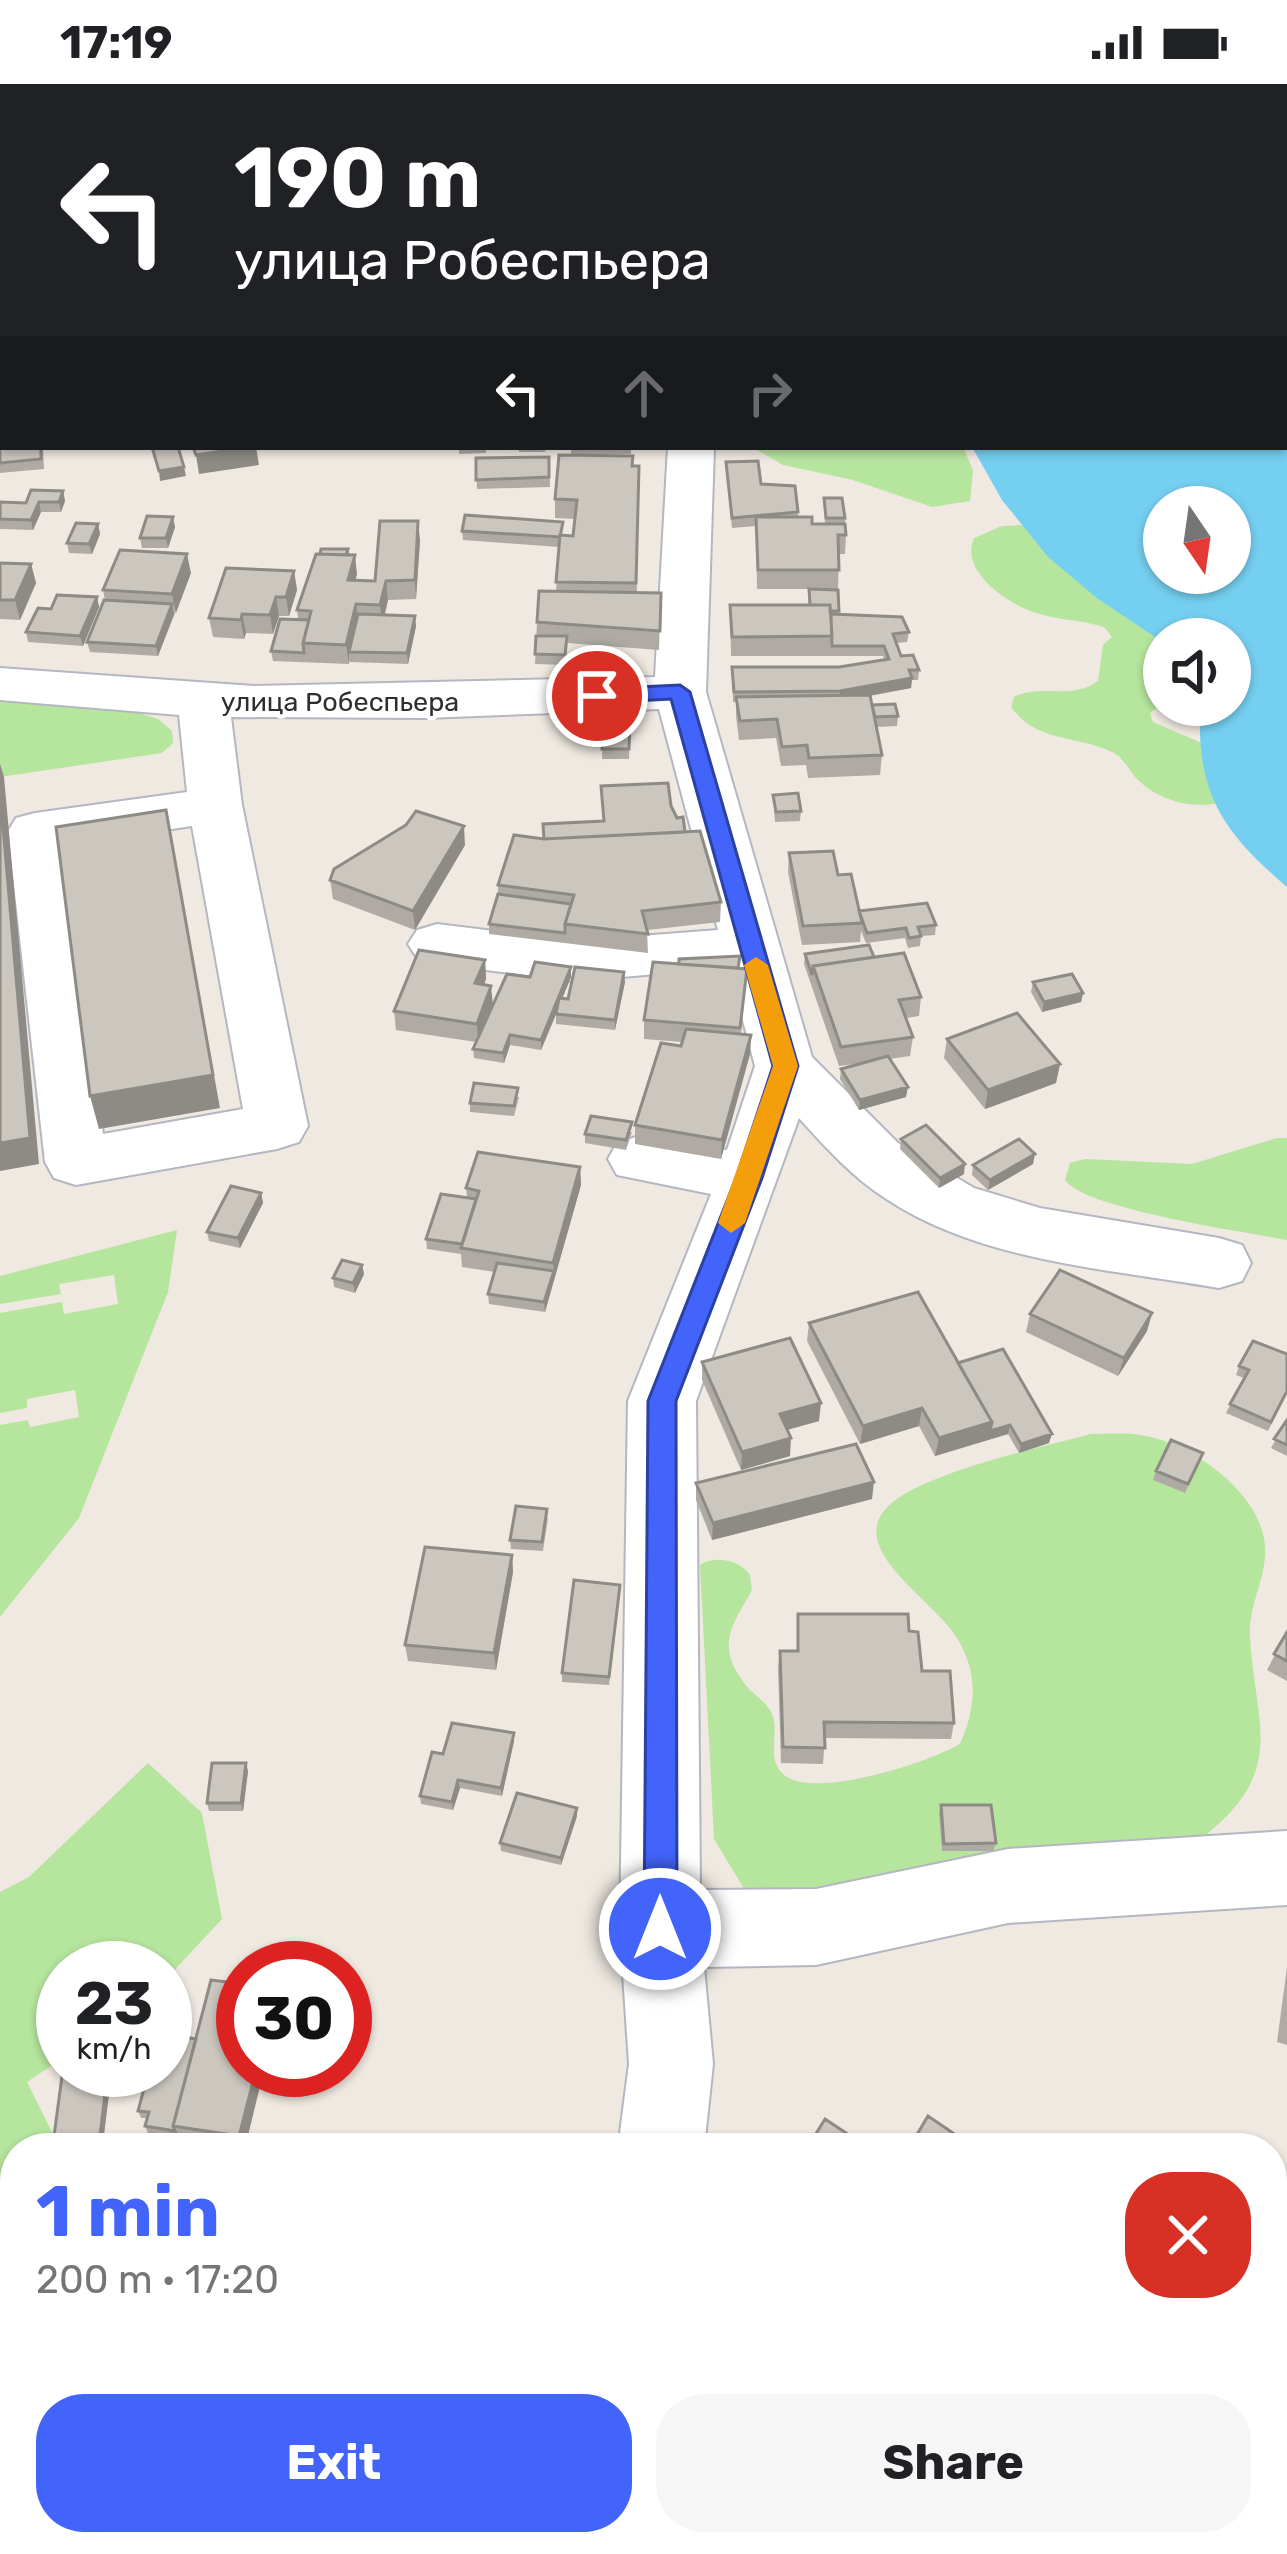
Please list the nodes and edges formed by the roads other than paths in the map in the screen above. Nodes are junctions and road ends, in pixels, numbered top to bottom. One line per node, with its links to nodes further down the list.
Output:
1 (691, 450): 3 (street)
2 (0, 684): 4 (street, улица Робеспьера)
3 (680, 692): 4 (street, улица Робеспьера); 7 (street)
4 (202, 702): 5 (street)
5 (214, 805): 5 (street)
6 (437, 944): 7 (street)
7 (751, 947): 8 (street)
8 (785, 1066): 10 (street); 11 (street)
9 (639, 1159): 10 (street)
10 (749, 1178): 13 (street)
11 (1219, 1263)
12 (1287, 1868): 13 (street)
13 (660, 1929): 14 (street)
14 (663, 2133)

